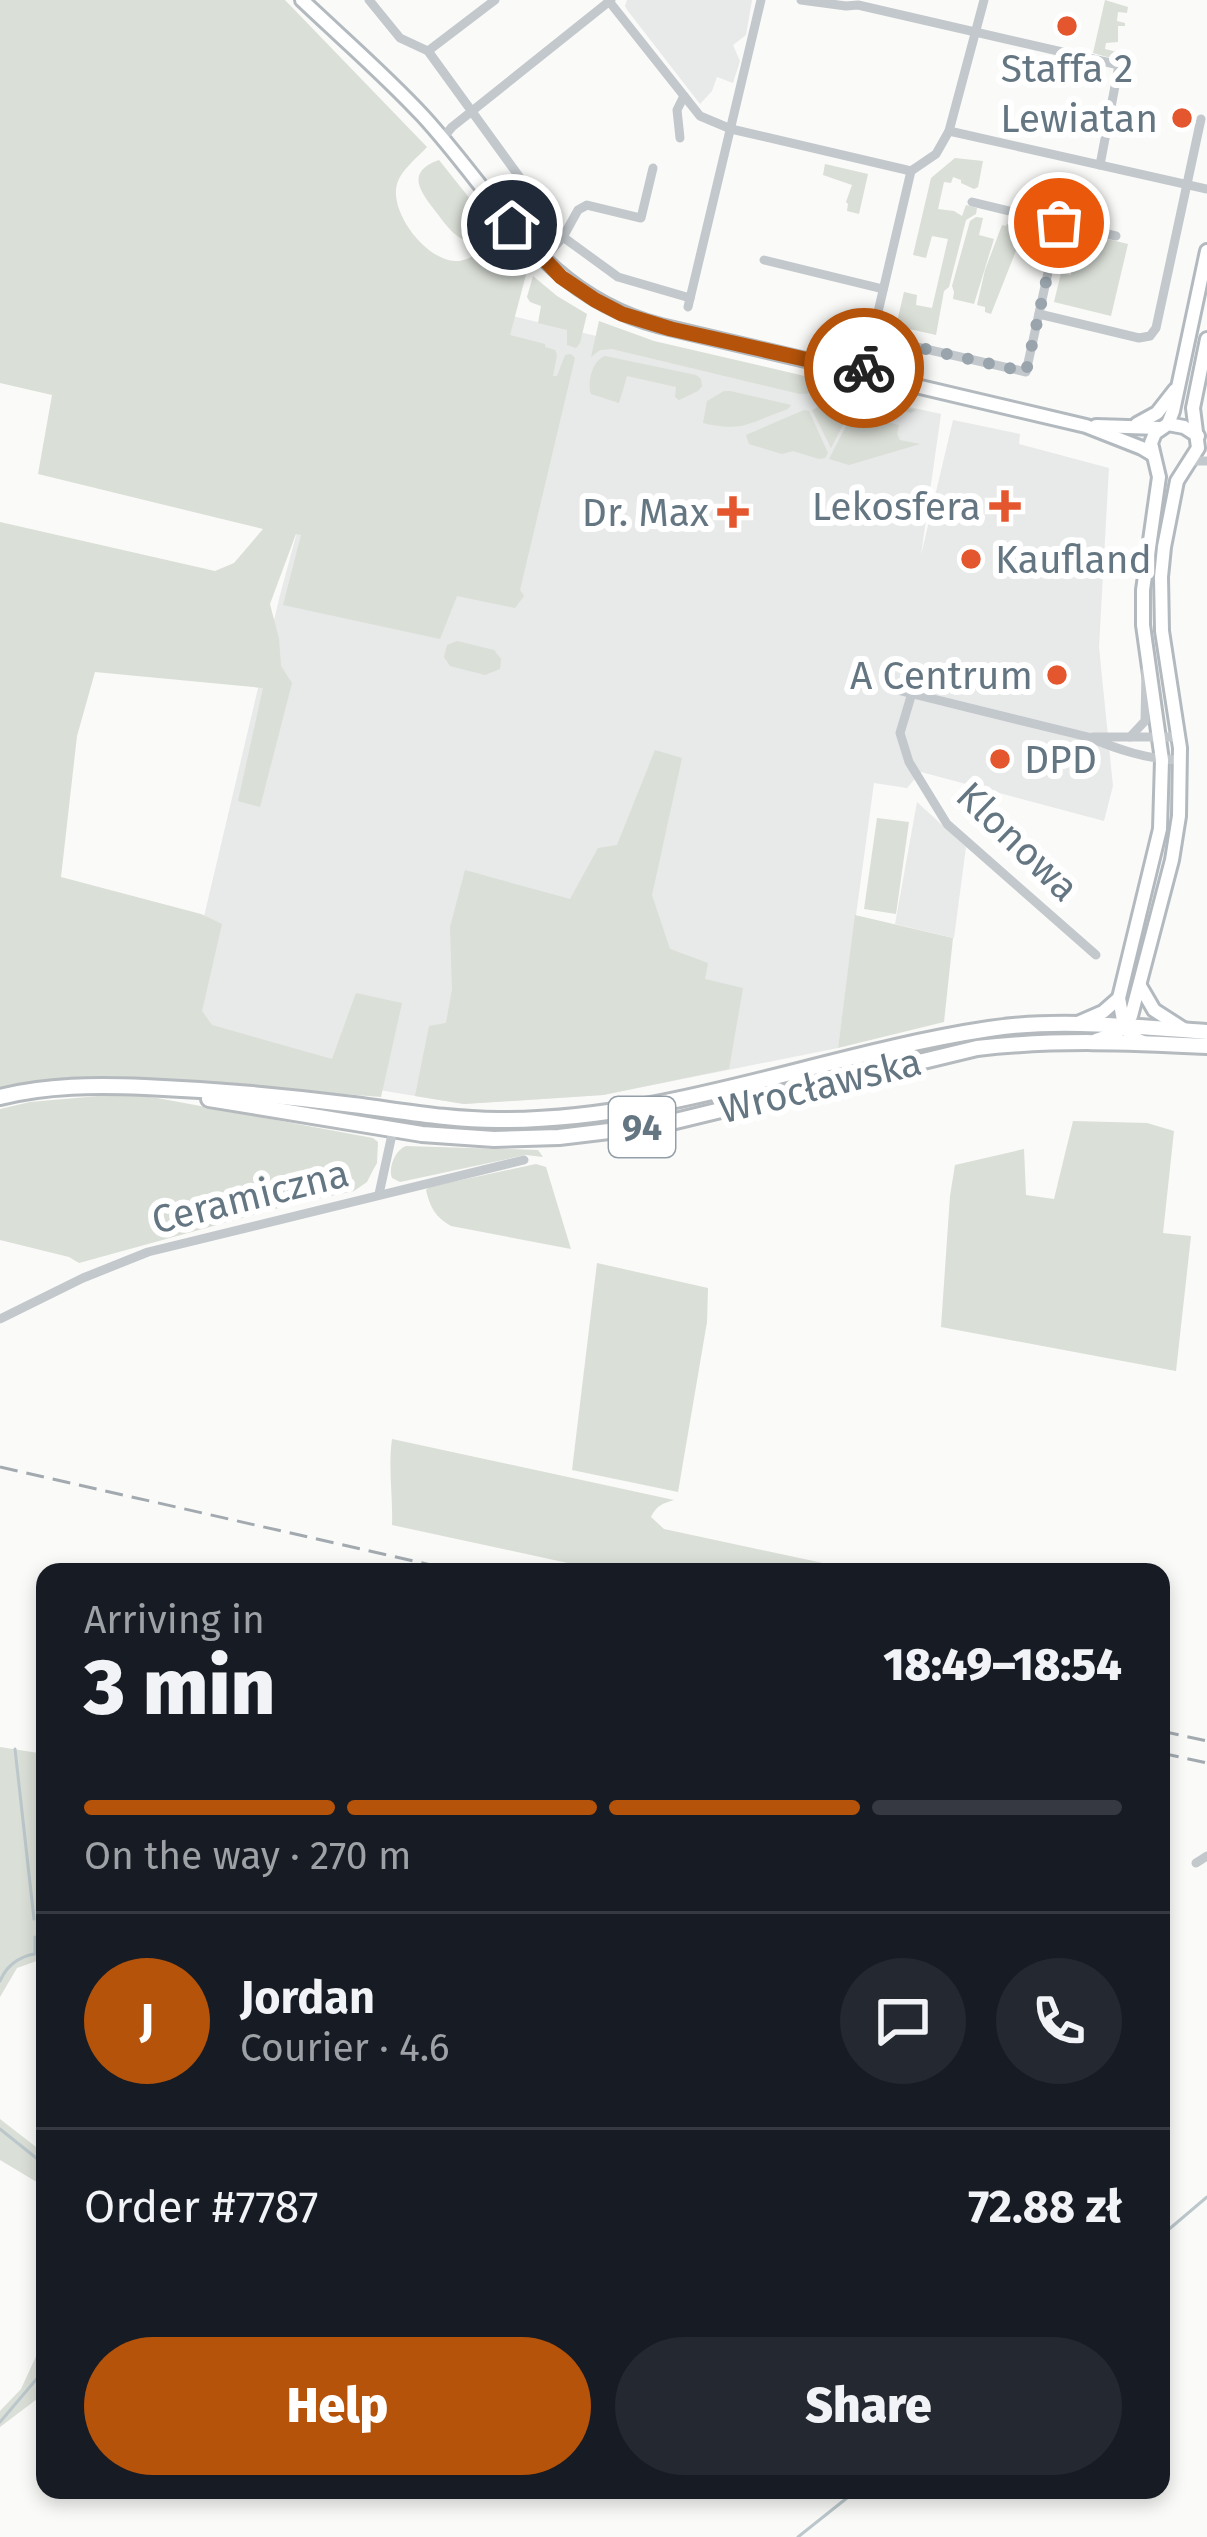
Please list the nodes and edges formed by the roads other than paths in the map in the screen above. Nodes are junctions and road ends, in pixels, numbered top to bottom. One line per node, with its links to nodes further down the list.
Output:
1 (302, 0): 17 (street)
2 (369, 0): 10 (street)
3 (495, 0): 10 (street)
4 (610, 0): 11 (street); 12 (street)
5 (801, 0): 7 (street)
6 (984, 0): 9 (street)
7 (833, 2): 9 (street)
8 (760, 3): 14 (street)
9 (977, 32): 15 (street); 18 (street)
10 (428, 51): 12 (street)
11 (684, 96): 14 (street); 16 (street)
12 (472, 110): 17 (street); 26 (street)
13 (1201, 119): 21 (street)
14 (731, 129): 20 (street); 26 (street)
15 (949, 131): 18 (street); 20 (street)
16 (680, 138)
17 (442, 139): 28 (street)
18 (1100, 165): 21 (street)
19 (652, 168): 26 (street)
20 (911, 171): 30 (street)
21 (1186, 185): 22 (street); 31 (street)
22 (1207, 189)
23 (976, 203): 24 (street)
24 (1059, 223): 25 (street); 31 (street)
25 (1116, 236)
26 (563, 237): 28 (street)
27 (1207, 250): 35 (street)
28 (543, 260): 34 (street)
29 (764, 260): 30 (street)
30 (884, 290): 32 (street)
31 (1039, 314): 32 (street)
32 (873, 337): 34 (street)
33 (1207, 339): 39 (street)
34 (862, 372): 36 (street)
35 (1179, 384): 37 (street); 38 (street)
36 (1085, 426): 38 (street); 40 (street)
37 (1164, 426): 38 (street); 39 (street); 40 (street)
38 (1132, 427)
39 (1202, 438): 42 (street)
40 (1153, 456): 42 (street); 43 (street)
41 (1207, 461): 42 (street)
42 (1189, 462): 49 (street)
43 (1147, 660): 47 (street); 48 (street)
44 (897, 689): 45 (street)
45 (912, 693): 46 (street); 52 (street, Klonowa)
46 (1088, 736): 47 (street); 50 (street)
47 (1130, 737): 48 (street)
48 (1160, 737): 49 (street); 50 (street)
49 (1179, 737): 51 (street)
50 (1162, 760): 51 (street); 54 (street)
51 (1180, 760): 53 (street)
52 (1096, 955)
53 (1140, 986): 56 (street); 57 (street)
54 (1119, 998): 55 (street); 56 (street)
55 (1072, 1025): 56 (main road, Wrocławska / 94); 62 (main road, Wrocławska / 94)
56 (1124, 1027): 57 (main road, Wrocławska / 94); 59 (street); 60 (street)
57 (1186, 1031): 58 (main road, Wrocławska / 94)
58 (1207, 1032)
59 (1090, 1042): 60 (main road, Wrocławska / 94); 64 (main road, Wrocławska / 94)
60 (1146, 1044): 61 (main road, Wrocławska / 94)
61 (1207, 1046)
62 (151, 1088): 63 (main road, Wrocławska / 94); 64 (main road, Wrocławska / 94)
63 (0, 1097)
64 (393, 1130): 66 (street)
65 (524, 1160): 66 (street, Ceramiczna)
66 (379, 1194): 67 (street, Ceramiczna)
67 (0, 1319)

